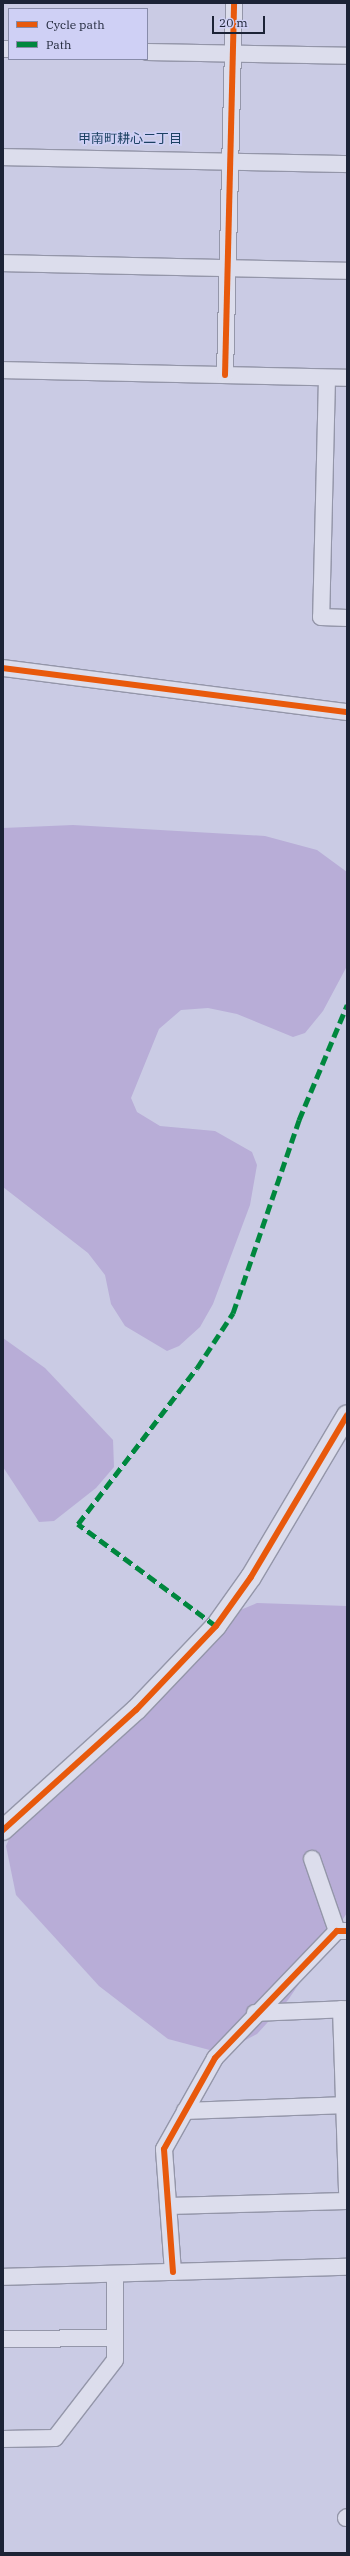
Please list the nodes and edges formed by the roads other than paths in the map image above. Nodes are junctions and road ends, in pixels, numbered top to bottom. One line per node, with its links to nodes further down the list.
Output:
1 (234, 3): 3 (street)
2 (148, 52): 3 (street)
3 (232, 54): 4 (street); 6 (street)
4 (347, 56)
5 (3, 157): 6 (street)
6 (230, 162): 7 (street); 9 (street)
7 (347, 164)
8 (3, 263): 9 (street)
9 (229, 268): 10 (street); 12 (street)
10 (347, 271)
11 (3, 370): 12 (street)
12 (225, 375): 13 (street)
13 (327, 378): 14 (street); 15 (street)
14 (347, 378)
15 (347, 618)
16 (3, 668): 17 (street)
17 (347, 712)
18 (347, 1415): 19 (street)
19 (3, 1830)
20 (312, 1860): 21 (street)
21 (342, 1931): 23 (street)
22 (344, 2009): 23 (street); 24 (street)
23 (256, 2013): 25 (street)
24 (346, 2105): 25 (street); 26 (street)
25 (185, 2111): 28 (street)
26 (347, 2192)
27 (347, 2201): 28 (street)
28 (168, 2206): 30 (street)
29 (347, 2267): 30 (street)
30 (173, 2272): 31 (street)
31 (115, 2274): 32 (street); 33 (street)
32 (3, 2277)
33 (114, 2338): 34 (street); 35 (street)
34 (3, 2339)
35 (3, 2439)

